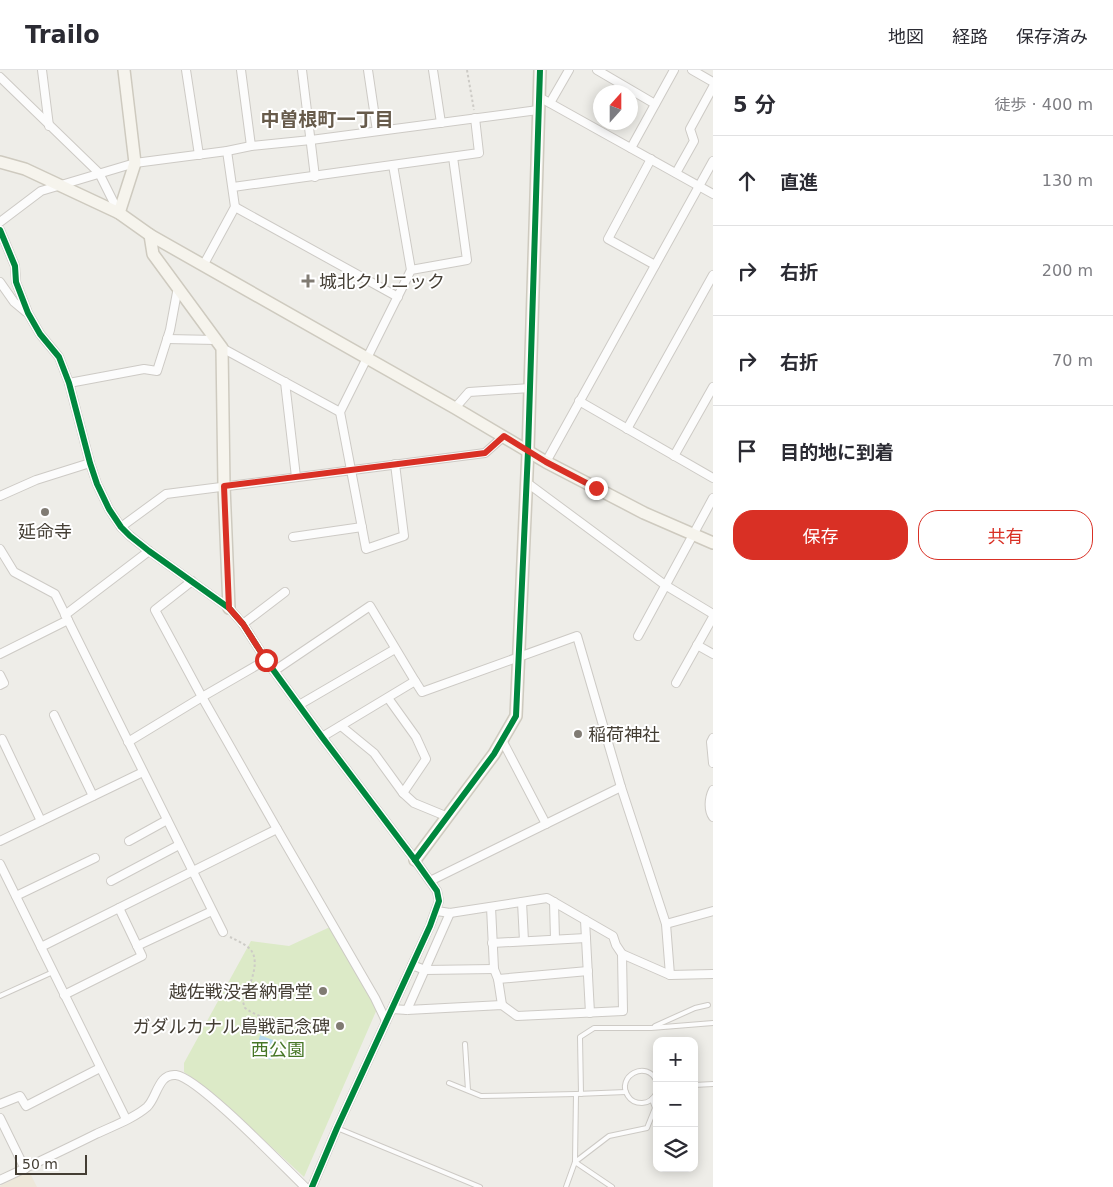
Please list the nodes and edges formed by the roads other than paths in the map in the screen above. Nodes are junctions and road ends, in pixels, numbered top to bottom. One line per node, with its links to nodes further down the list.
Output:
1 (42, 70): 22 (street)
2 (124, 70): 33 (street)
3 (186, 70): 28 (street)
4 (241, 70): 25 (street)
5 (302, 70): 24 (street)
6 (368, 70): 23 (street)
7 (433, 70): 21 (street)
8 (540, 70): 16 (street)
9 (569, 70): 17 (street)
10 (597, 70): 18 (street)
11 (674, 70): 18 (street)
12 (692, 70): 14 (street)
13 (0, 77): 22 (street)
14 (713, 82)
15 (713, 87): 36 (street)
16 (539, 97): 17 (street); 19 (street)
17 (550, 104): 26 (street)
18 (655, 104): 26 (street)
19 (538, 110): 20 (street); 62 (street)
20 (475, 118): 21 (street); 29 (street)
21 (441, 123): 23 (street)
22 (49, 126): 35 (street)
23 (377, 131): 24 (street)
24 (311, 140): 25 (street); 37 (street)
25 (251, 146): 27 (street)
26 (631, 148): 30 (street)
27 (227, 151): 28 (street); 40 (street)
28 (199, 155): 33 (street)
29 (453, 156): 34 (street); 49 (street)
30 (651, 160): 36 (street); 48 (street)
31 (713, 161): 39 (street)
32 (0, 162): 38 (street)
33 (135, 164): 35 (street); 43 (street)
34 (393, 165): 37 (street); 49 (street)
35 (98, 173): 38 (street); 43 (street)
36 (676, 173): 39 (street)
37 (315, 177): 40 (street)
38 (60, 185): 43 (street); 44 (street)
39 (699, 186): 41 (street); 48 (street)
40 (233, 187): 42 (street)
41 (713, 194)
42 (235, 207): 47 (street); 54 (street)
43 (118, 212): 46 (street)
44 (0, 222)
45 (0, 230): 51 (street)
46 (150, 235): 47 (street); 53 (street)
47 (204, 264): 58 (street)
48 (655, 265): 63 (street)
49 (411, 270): 54 (street)
50 (713, 275): 66 (street)
51 (16, 282): 52 (street); 55 (street)
52 (0, 283): 55 (street)
53 (178, 287): 56 (street); 57 (street)
54 (398, 296): 58 (street)
55 (28, 314): 60 (street)
56 (167, 339): 57 (street); 60 (street)
57 (219, 344): 59 (street); 77 (street)
58 (368, 359): 64 (street); 65 (street)
59 (285, 382): 65 (street); 74 (street)
60 (69, 383): 71 (street)
61 (713, 387): 69 (street)
62 (530, 388): 64 (street); 68 (street)
63 (579, 401): 66 (street); 70 (street)
64 (455, 408): 67 (street)
65 (340, 412): 73 (street)
66 (627, 430): 69 (street)
67 (504, 436): 68 (street); 72 (street)
68 (528, 451): 70 (street); 76 (street)
69 (674, 456): 75 (street)
70 (546, 462): 82 (street)
71 (90, 463): 78 (street); 80 (street)
72 (396, 464): 73 (street); 81 (street)
73 (352, 470): 74 (street); 81 (street)
74 (296, 477): 77 (street)
75 (713, 478)
76 (526, 482): 89 (street); 100 (street)
77 (224, 486): 80 (street); 91 (street)
78 (0, 496)
79 (713, 498): 82 (street)
80 (121, 527): 86 (street)
81 (362, 527): 83 (street)
82 (692, 534): 84 (street); 89 (street)
83 (293, 537)
84 (713, 543)
85 (0, 549): 87 (street)
86 (148, 551): 88 (street); 93 (street)
87 (3, 560): 93 (street)
88 (192, 581): 91 (street); 107 (street)
89 (665, 585): 92 (street); 95 (street)
90 (285, 592): 94 (street)
91 (229, 608): 94 (street)
92 (713, 616): 96 (street)
93 (66, 617): 98 (street); 116 (street)
94 (243, 624): 101 (street)
95 (638, 636)
96 (697, 645): 99 (street); 105 (street)
97 (396, 649): 102 (street); 104 (street); 109 (street)
98 (0, 654)
99 (713, 654)
100 (518, 658): 104 (street); 115 (street); 119 (street)
101 (266, 660): 102 (street); 107 (street)
102 (274, 671): 109 (street)
103 (0, 675): 106 (street)
104 (415, 681): 108 (street)
105 (676, 683)
106 (0, 685)
107 (202, 697): 116 (street); 128 (street)
108 (388, 698): 111 (street); 121 (street)
109 (298, 705): 112 (street)
110 (54, 715): 122 (street)
111 (341, 726): 112 (street); 121 (street)
112 (322, 737): 133 (street)
113 (713, 738): 117 (street)
114 (0, 740): 126 (street)
115 (502, 740): 123 (street); 127 (street)
116 (128, 742): 118 (street)
117 (713, 763)
118 (143, 772): 122 (street); 125 (street)
119 (621, 787): 127 (street); 148 (street)
120 (713, 790): 124 (street)
121 (402, 793): 123 (street)
122 (93, 796): 126 (street)
123 (448, 817): 133 (street)
124 (713, 817)
125 (167, 820): 129 (street); 131 (street)
126 (41, 821): 130 (street)
127 (546, 824): 137 (street)
128 (277, 829): 135 (street); 172 (street)
129 (129, 840)
130 (0, 841)
131 (179, 845): 135 (street); 136 (street)
132 (96, 858): 138 (street)
133 (415, 860): 137 (street)
134 (0, 864): 138 (street)
135 (192, 871): 142 (street); 143 (street)
136 (111, 881)
137 (430, 881): 144 (street)
138 (16, 896): 155 (street)
139 (522, 902): 140 (street); 141 (street); 152 (street)
140 (554, 902): 147 (street); 151 (street)
141 (491, 907): 146 (street); 153 (street)
142 (119, 908): 154 (street); 155 (street)
143 (212, 911): 149 (street); 154 (street)
144 (436, 911): 146 (street); 157 (street)
145 (713, 911): 148 (street)
146 (450, 914): 159 (street)
147 (584, 920): 150 (street); 156 (street)
148 (666, 924): 163 (street)
149 (222, 932)
150 (586, 938): 151 (street); 160 (street)
151 (555, 939): 152 (street)
152 (524, 941): 153 (street)
153 (492, 943): 158 (street)
154 (137, 946): 165 (street)
155 (41, 947): 161 (street)
156 (622, 954): 163 (street); 171 (street)
157 (412, 965): 159 (street); 169 (street)
158 (494, 969): 159 (street); 164 (street)
159 (425, 970): 170 (street)
160 (588, 971): 164 (street); 171 (street)
161 (53, 972): 165 (street); 166 (lane)
162 (713, 974): 163 (street)
163 (670, 975)
164 (498, 979): 167 (street)
165 (64, 995): 176 (street)
166 (0, 996)
167 (502, 1005): 170 (street); 171 (street)
168 (708, 1005): 174 (lane)
169 (392, 1009): 170 (street); 172 (street)
170 (407, 1010)
171 (590, 1013)
172 (386, 1021): 188 (street)
173 (713, 1023): 174 (lane)
174 (651, 1028): 183 (lane)
175 (465, 1044): 181 (lane)
176 (100, 1068): 185 (street); 187 (street)
177 (653, 1076): 182 (lane)
178 (449, 1082): 181 (lane)
179 (713, 1084): 180 (lane)
180 (698, 1085)
181 (468, 1090): 183 (lane)
182 (626, 1092): 183 (lane); 184 (lane)
183 (578, 1094): 189 (lane)
184 (652, 1099): 189 (lane)
185 (0, 1104)
186 (0, 1118): 190 (street)
187 (126, 1120): 190 (street); 192 (street)
188 (337, 1128): 193 (street); 194 (lane)
189 (575, 1162): 195 (lane); 196 (lane)
190 (25, 1169): 191 (street)
191 (0, 1180)
192 (305, 1187)
193 (312, 1187)
194 (480, 1187)
195 (566, 1187)
196 (612, 1187)

